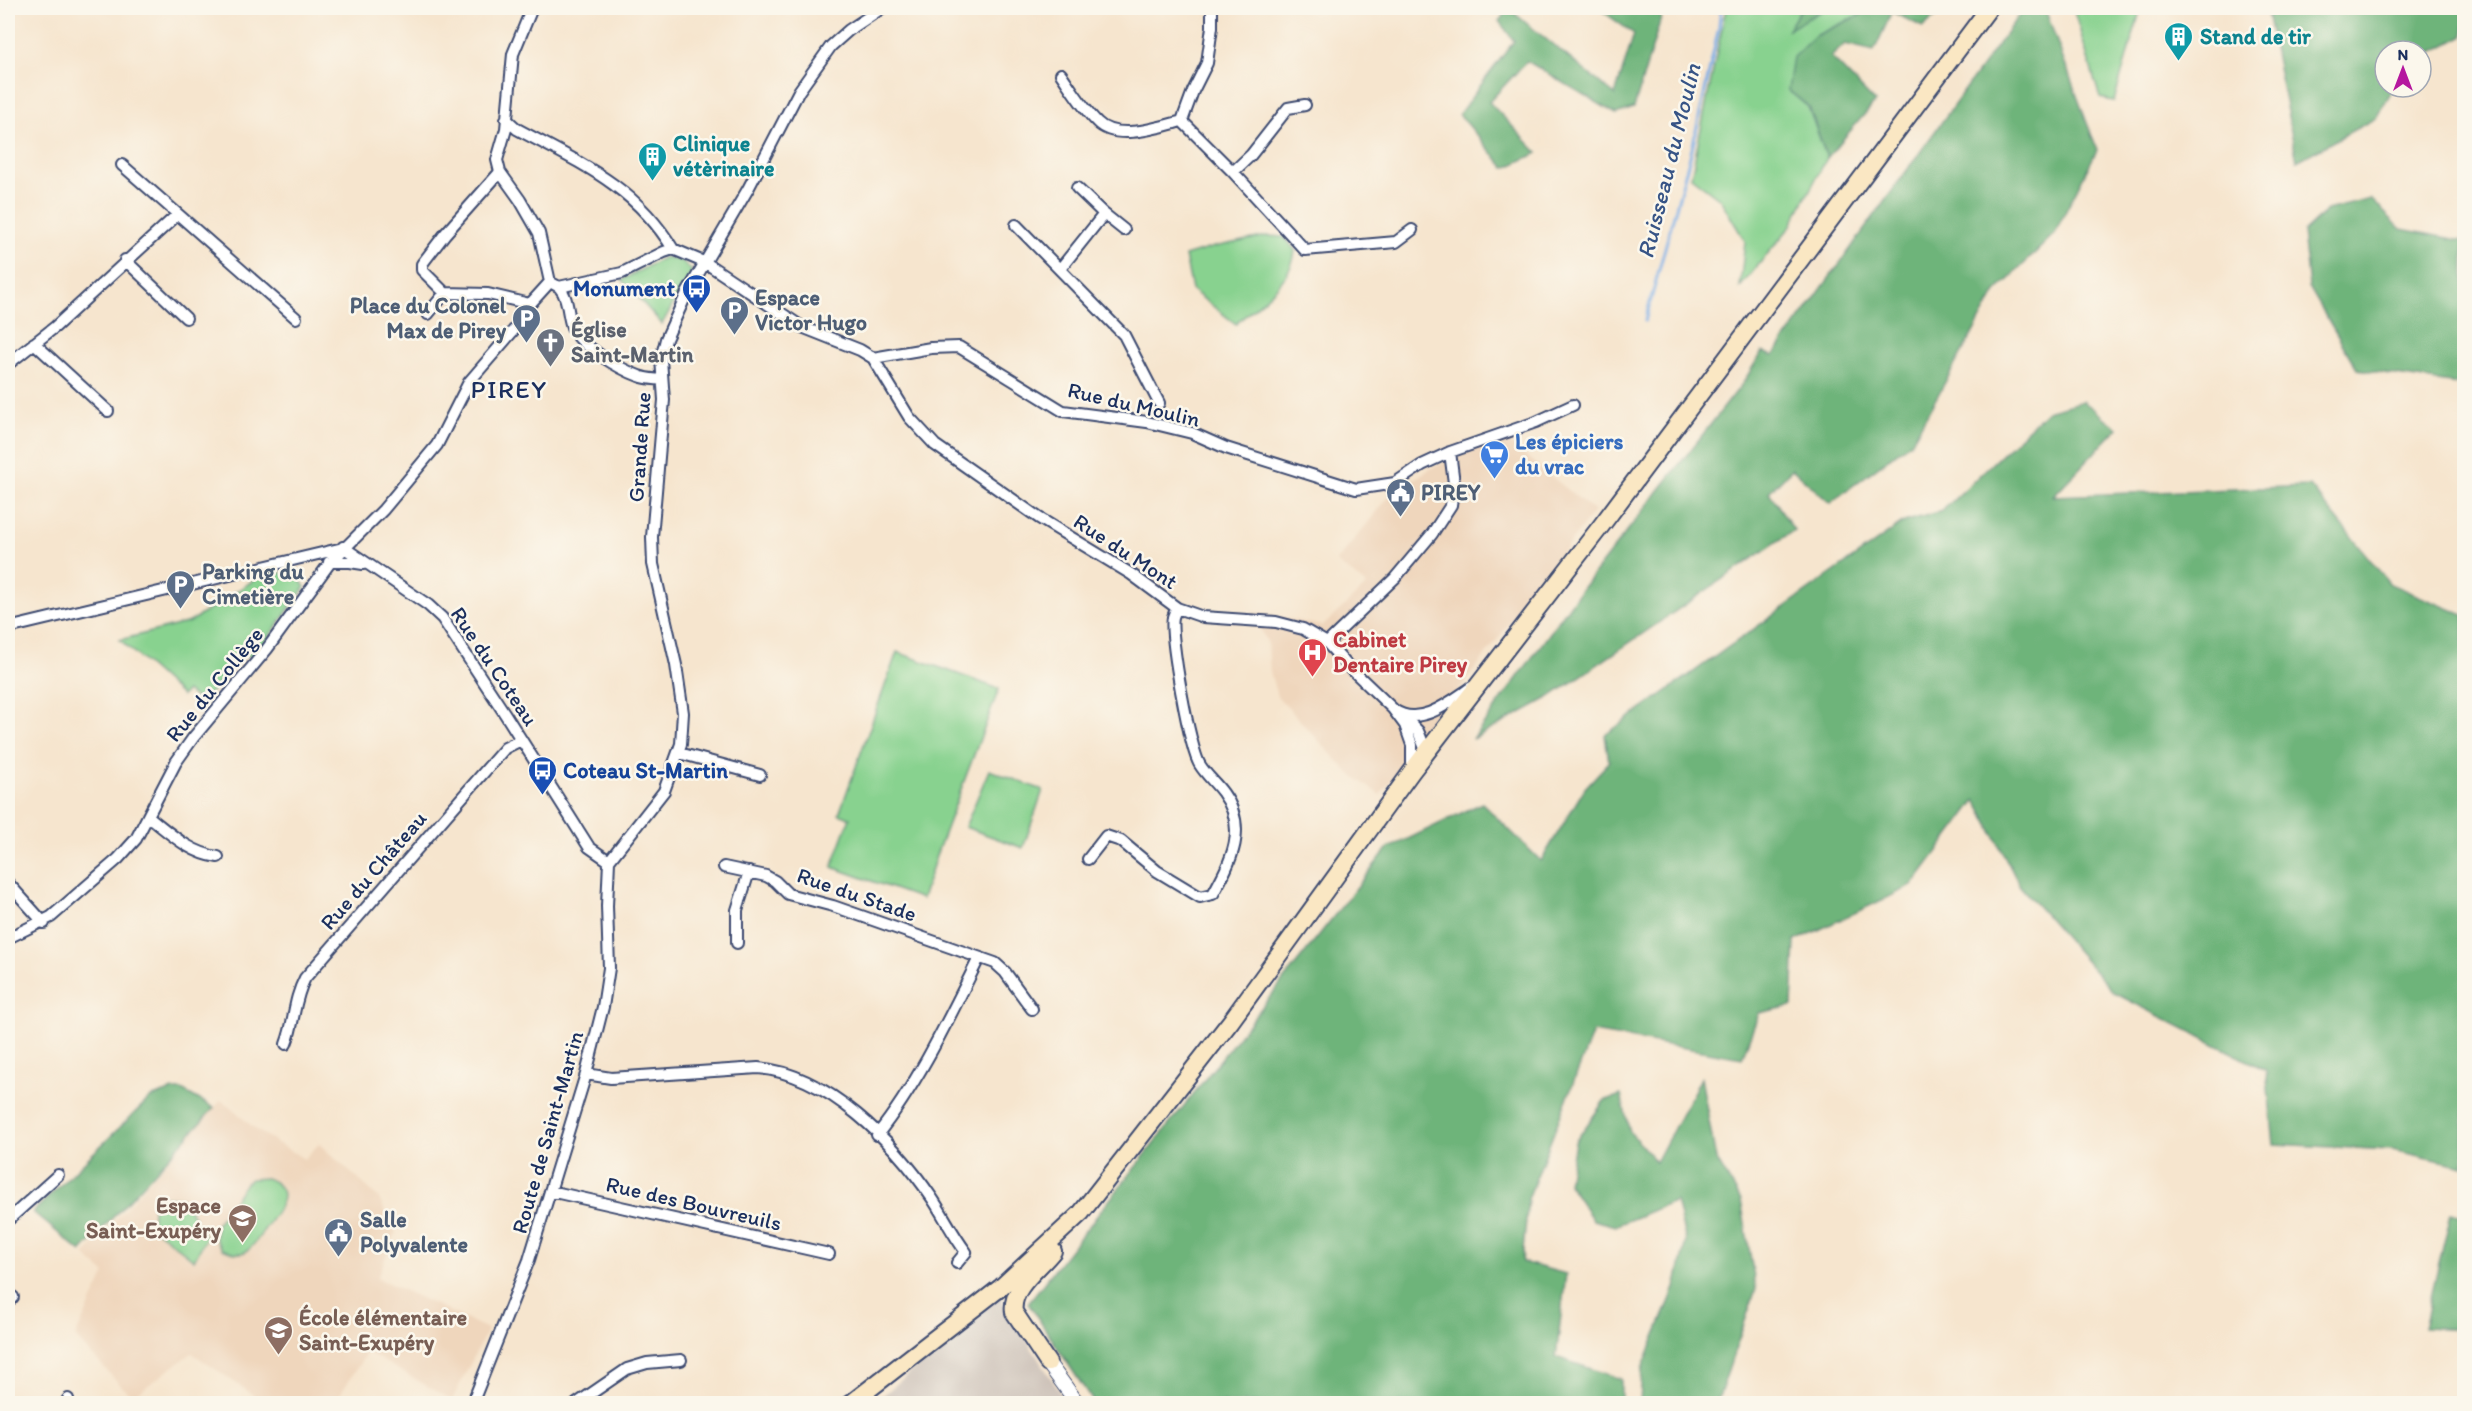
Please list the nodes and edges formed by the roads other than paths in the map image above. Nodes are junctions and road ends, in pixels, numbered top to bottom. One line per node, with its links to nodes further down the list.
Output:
1 (532, 8): 7 (street)
2 (882, 8): 20 (street, Grande Rue)
3 (1212, 8): 8 (street)
4 (1989, 8): 43 (main road)
5 (1060, 74): 8 (street)
6 (1305, 105): 11 (street)
7 (506, 119): 10 (street); 18 (street)
8 (1182, 121): 11 (street)
9 (122, 165): 14 (street)
10 (500, 172): 22 (street); 23 (street)
11 (1233, 172): 17 (street)
12 (1077, 188): 13 (street)
13 (1104, 214): 16 (street); 21 (street)
14 (177, 215): 19 (street); 27 (street)
15 (1016, 225): 21 (street)
16 (1124, 230)
17 (1412, 230)
18 (673, 249): 20 (street); 22 (street)
19 (125, 260): 26 (street); 28 (street)
20 (706, 263): 29 (street); 31 (street, Grande Rue)
21 (1060, 269): 32 (street)
22 (554, 285): 24 (street); 31 (street)
23 (445, 293): 24 (street); 25 (street)
24 (530, 303): 36 (street, Rue du Collège)
25 (428, 314)
26 (186, 318)
27 (296, 318)
28 (34, 343): 30 (street); 34 (street)
29 (873, 358): 35 (street, Rue du Moulin); 40 (street, Rue du Mont)
30 (8, 364)
31 (662, 380): 46 (street, Grande Rue)
32 (1159, 403)
33 (1573, 405): 35 (street, Rue du Moulin)
34 (108, 411)
35 (1450, 452): 42 (street)
36 (343, 548): 37 (street); 38 (street, Rue du Collège); 39 (street, Rue du Coteau)
37 (318, 553): 38 (street); 41 (street)
38 (329, 564): 39 (street); 50 (street, Rue du Collège)
39 (369, 566): 45 (street, Rue du Coteau)
40 (1177, 608): 42 (street, Rue du Mont); 52 (street)
41 (8, 628)
42 (1327, 643): 44 (street, Rue du Mont)
43 (1482, 680): 44 (street); 47 (main road)
44 (1395, 711): 47 (street); 48 (street)
45 (521, 740): 53 (street, Rue du Coteau); 62 (street, Rue du Château)
46 (680, 753): 49 (street); 53 (street, Grande Rue)
47 (1427, 753): 48 (main road)
48 (1413, 771): 67 (main road)
49 (760, 775)
50 (149, 817): 51 (street); 57 (street, Rue du Collège)
51 (218, 857)
52 (1088, 859)
53 (609, 861): 63 (street, Route de Saint-Martin)
54 (724, 867): 55 (street, Rue du Stade)
55 (748, 872): 59 (street); 60 (street, Rue du Stade)
56 (8, 883): 57 (street)
57 (44, 922): 58 (street, Rue du Collège)
58 (8, 938)
59 (737, 943)
60 (979, 958): 61 (street, Rue du Stade); 64 (street)
61 (1032, 1009)
62 (286, 1044)
63 (586, 1074): 64 (street); 66 (street, Route de Saint-Martin)
64 (877, 1135): 70 (street)
65 (58, 1175): 68 (street)
66 (550, 1191): 69 (street, Rue des Bouvreuils); 73 (street, Route de Saint-Martin)
67 (1081, 1213): 72 (main road); 75 (main road)
68 (8, 1220)
69 (829, 1254)
70 (957, 1263)
71 (681, 1360): 74 (street)
72 (1048, 1363): 76 (street)
73 (472, 1404)
74 (576, 1404)
75 (850, 1404)
76 (1078, 1404)

